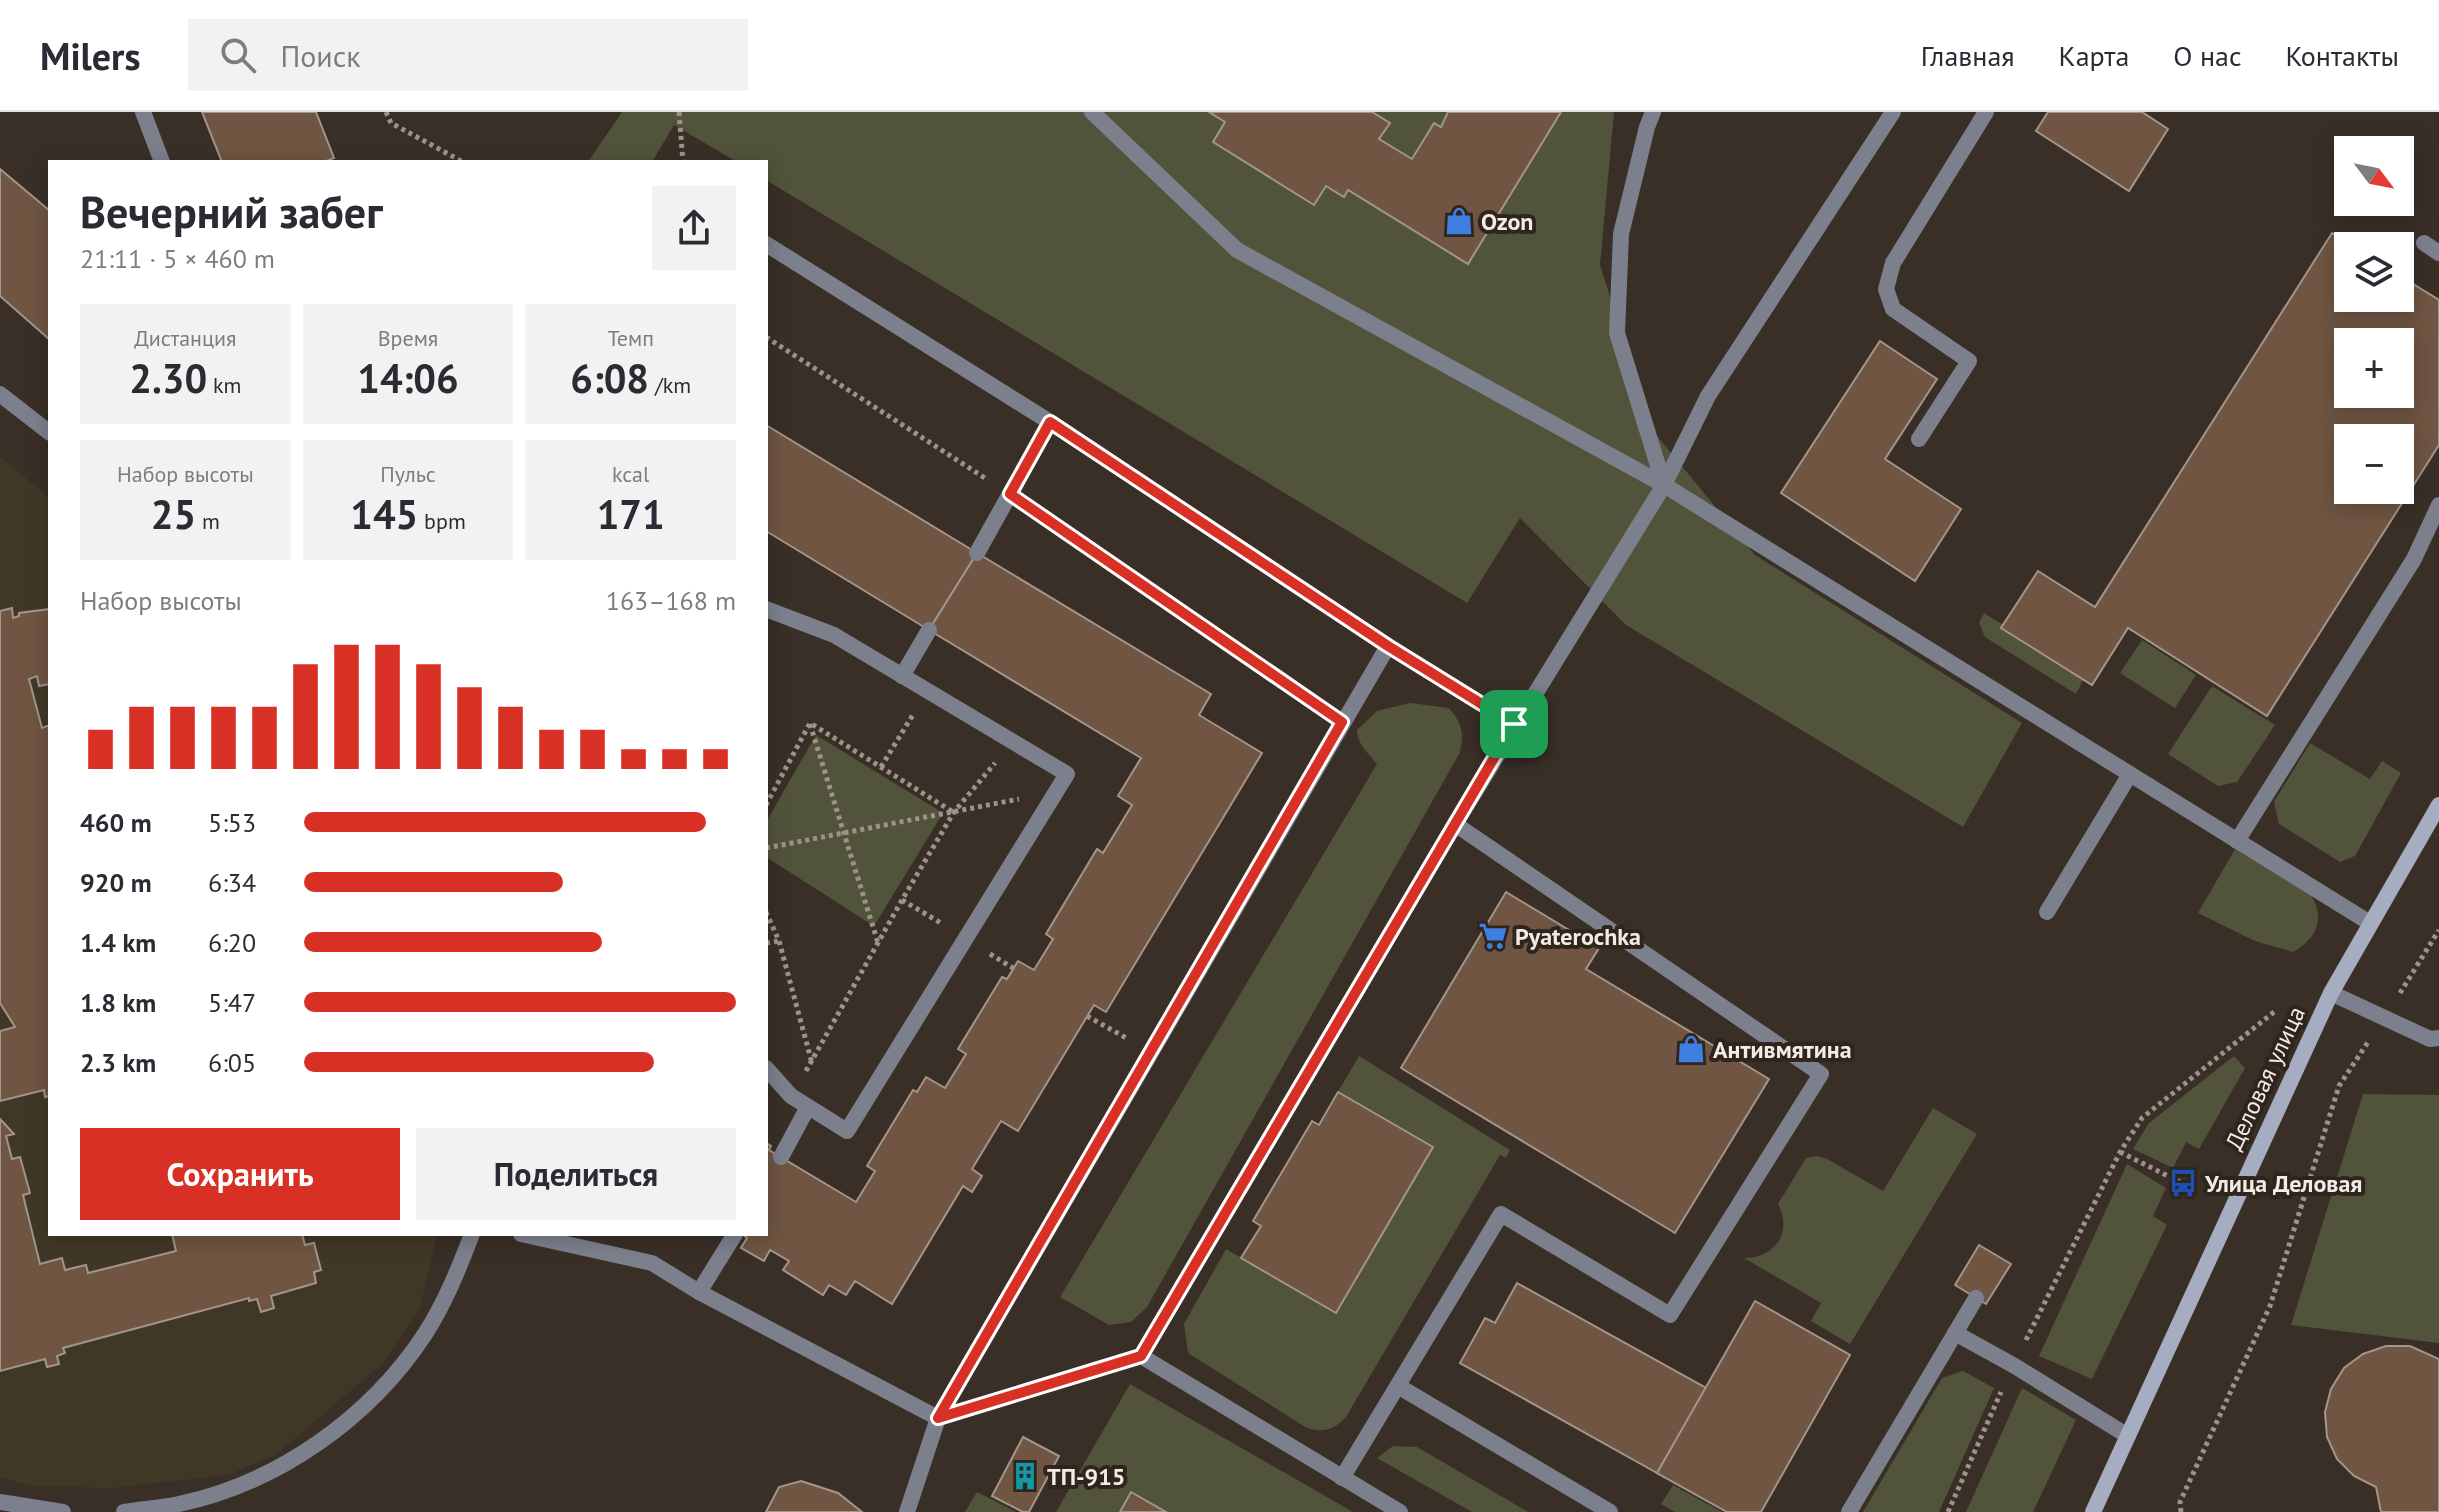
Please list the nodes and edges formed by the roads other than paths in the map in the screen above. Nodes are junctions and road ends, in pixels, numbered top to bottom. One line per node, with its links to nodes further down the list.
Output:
1 (143, 112): 6 (lane)
2 (1092, 112): 14 (lane)
3 (1653, 112): 14 (lane)
4 (1893, 112): 14 (lane)
5 (1986, 112): 13 (lane)
6 (161, 160)
7 (2424, 243): 9 (lane)
8 (768, 245): 11 (lane)
9 (2439, 253)
10 (0, 394): 12 (lane)
11 (1050, 422): 16 (lane); 19 (lane)
12 (48, 431)
13 (1919, 439)
14 (1664, 485): 21 (lane); 22 (lane)
15 (2439, 505): 25 (lane)
16 (977, 553)
17 (768, 610): 20 (lane)
18 (929, 630): 20 (lane)
19 (1388, 646): 21 (lane); 41 (lane)
20 (902, 676): 31 (lane)
21 (1514, 724): 24 (lane)
22 (2130, 774): 25 (lane); 26 (lane)
23 (2439, 805): 27 (street, Деловая улица)
24 (1455, 824): 39 (lane); 40 (lane)
25 (2237, 841): 27 (lane)
26 (2047, 912)
27 (2370, 923): 28 (street, Деловая улица)
28 (2331, 993): 29 (lane); 42 (street, Деловая улица)
29 (2439, 1038)
30 (768, 1070): 31 (lane)
31 (808, 1107): 32 (lane)
32 (781, 1157)
33 (471, 1236): 46 (lane)
34 (530, 1236): 36 (lane)
35 (734, 1236): 36 (lane)
36 (699, 1292): 41 (lane)
37 (1976, 1298): 38 (lane)
38 (1955, 1333): 42 (lane); 50 (lane)
39 (1141, 1356): 41 (lane); 43 (lane)
40 (1398, 1386): 43 (lane); 49 (lane)
41 (938, 1418): 47 (lane)
42 (2128, 1436): 51 (street, Деловая улица)
43 (1342, 1478): 48 (lane)
44 (0, 1502): 45 (lane)
45 (63, 1512)
46 (124, 1512)
47 (907, 1512)
48 (1400, 1512)
49 (1610, 1512)
50 (1849, 1512)
51 (2093, 1512)

